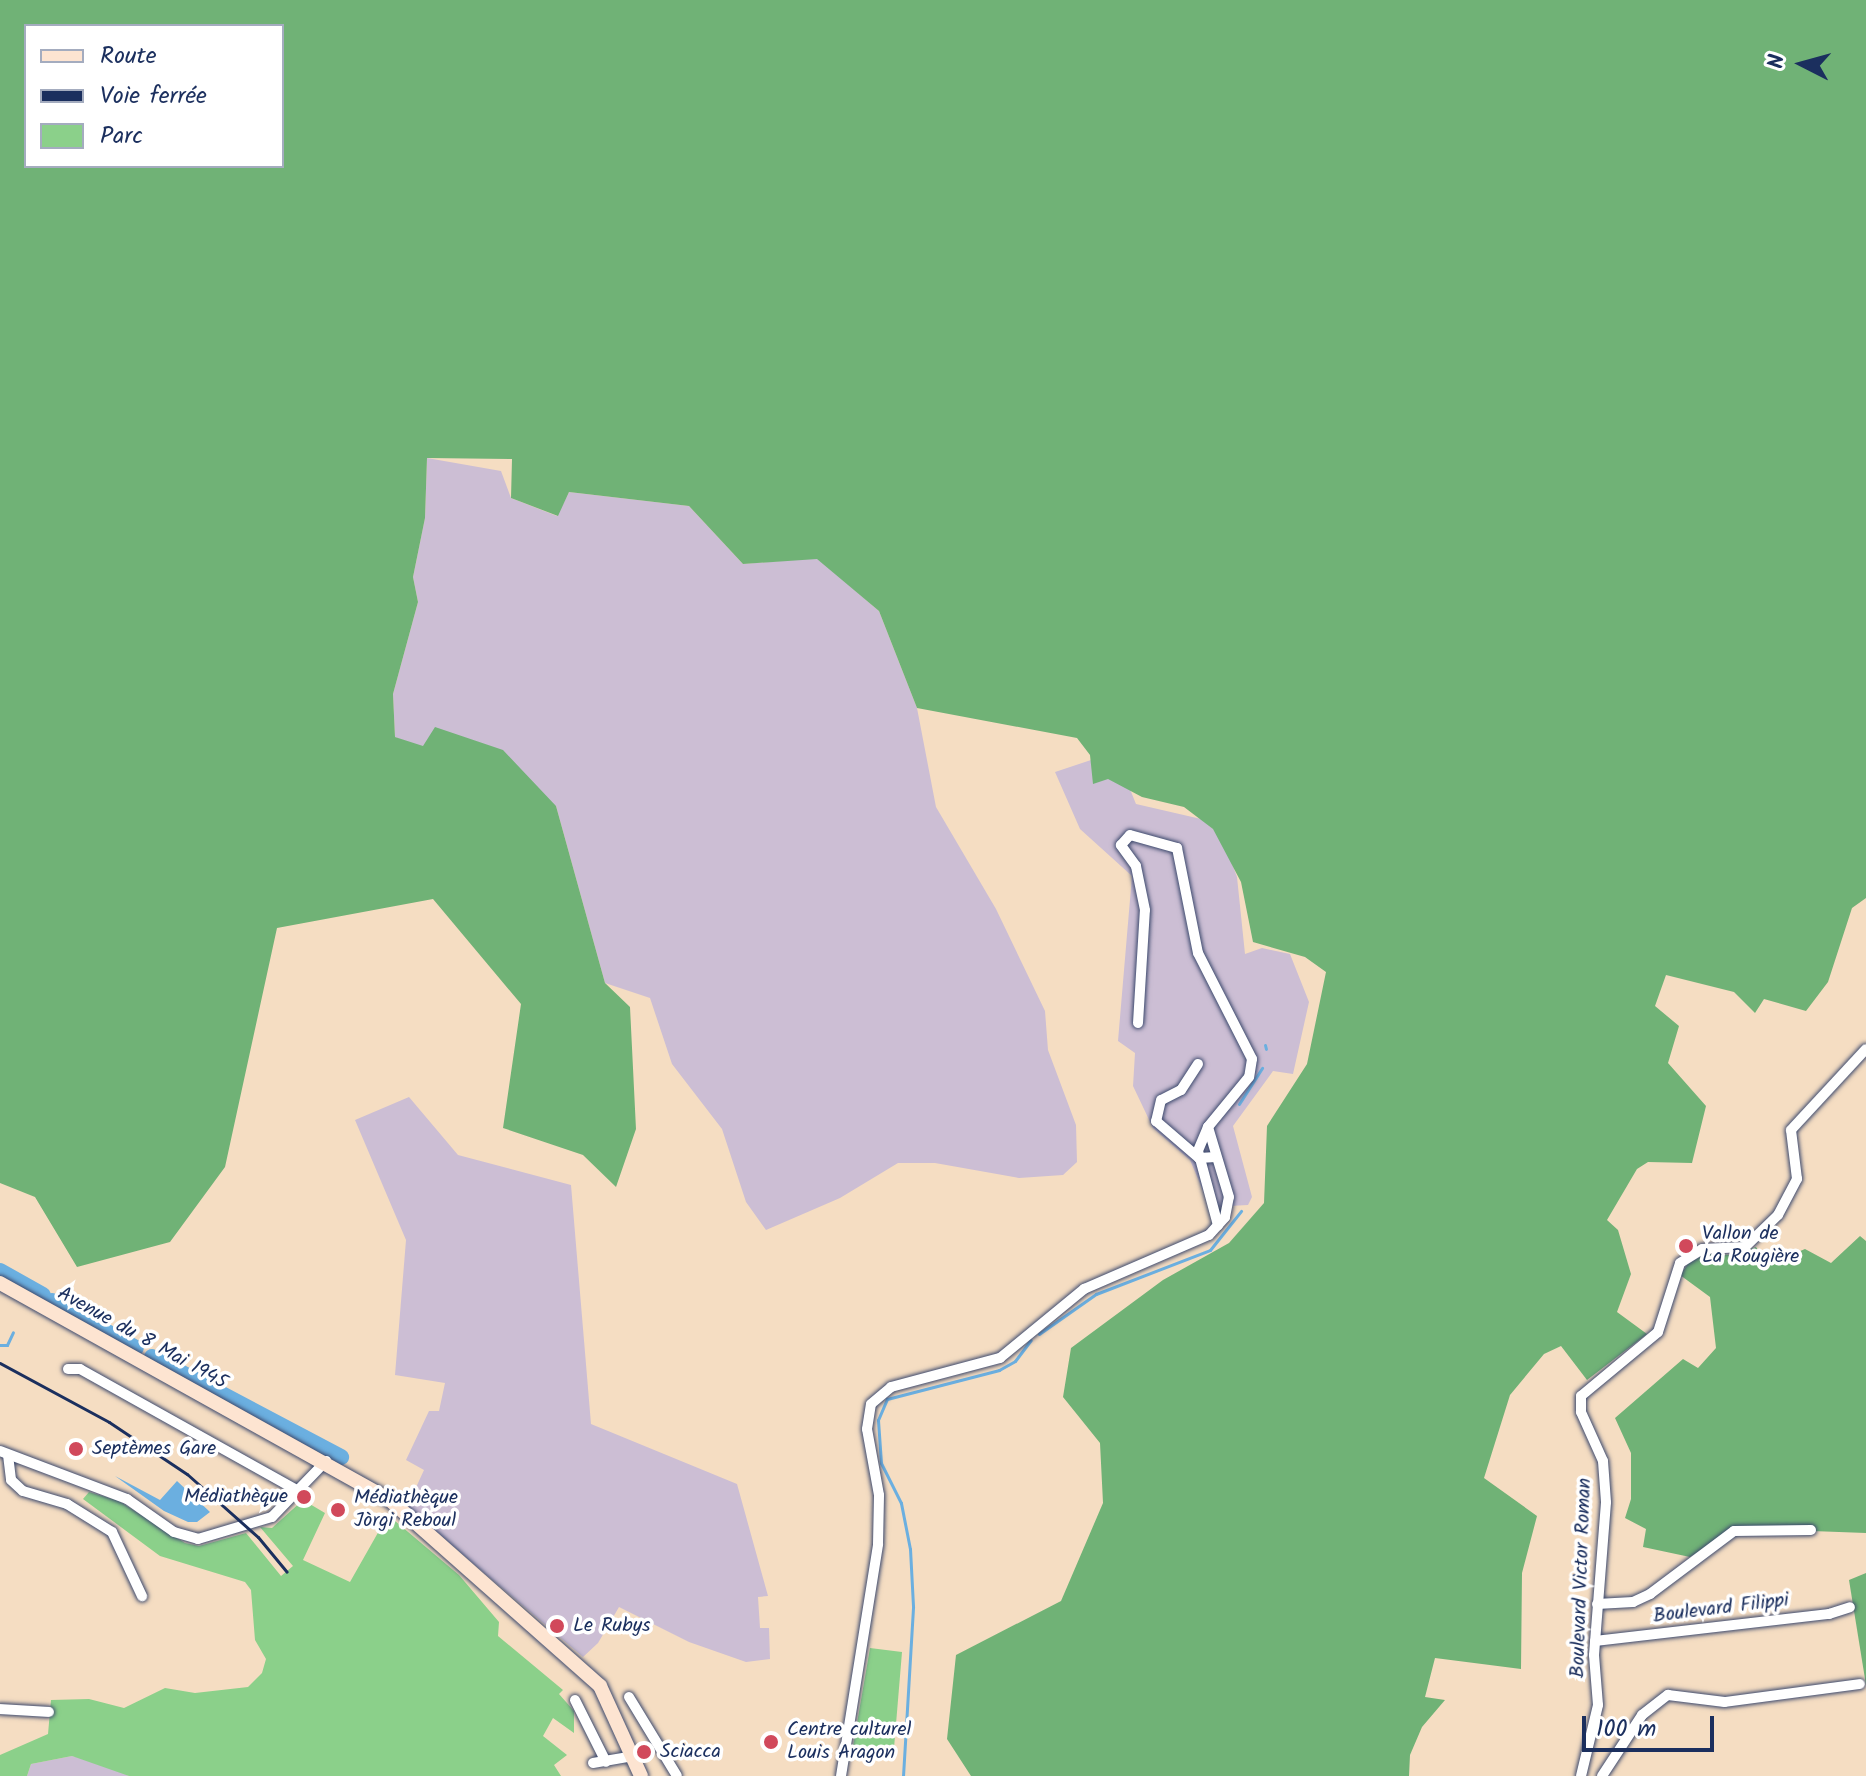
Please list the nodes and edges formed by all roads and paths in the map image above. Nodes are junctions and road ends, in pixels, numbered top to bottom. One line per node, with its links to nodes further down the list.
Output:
1 (1138, 1023): 4 (street)
2 (1866, 1049): 17 (street, Boulevard Victor Roman)
3 (1198, 1064): 6 (street)
4 (1208, 1127): 5 (street); 6 (street)
5 (1216, 1157): 6 (street); 7 (street)
6 (1199, 1158): 7 (street)
7 (1218, 1225): 30 (street)
8 (0, 1283): 12 (main road, Avenue du 8 Mai 1945)
9 (68, 1369): 14 (street)
10 (4, 1453): 11 (street); 13 (street)
11 (25, 1463): 13 (street); 14 (street)
12 (324, 1464): 14 (street); 25 (main road, Avenue du 8 Mai 1945)
13 (17, 1486): 16 (street)
14 (300, 1492)
15 (1811, 1530): 17 (street)
16 (142, 1596)
17 (1597, 1604): 19 (street, Boulevard Victor Roman)
18 (1850, 1607): 19 (street, Boulevard Filippi)
19 (1595, 1641): 31 (street, Boulevard Victor Roman)
20 (1860, 1684): 32 (street)
21 (629, 1697): 29 (street)
22 (575, 1700): 26 (street)
23 (0, 1709): 24 (street)
24 (49, 1712)
25 (634, 1756): 26 (street); 28 (main road, Avenue du 8 Mai 1945)
26 (606, 1762): 27 (street)
27 (593, 1763)
28 (641, 1776)
29 (677, 1776)
30 (841, 1776)
31 (1581, 1776)
32 (1602, 1776)

